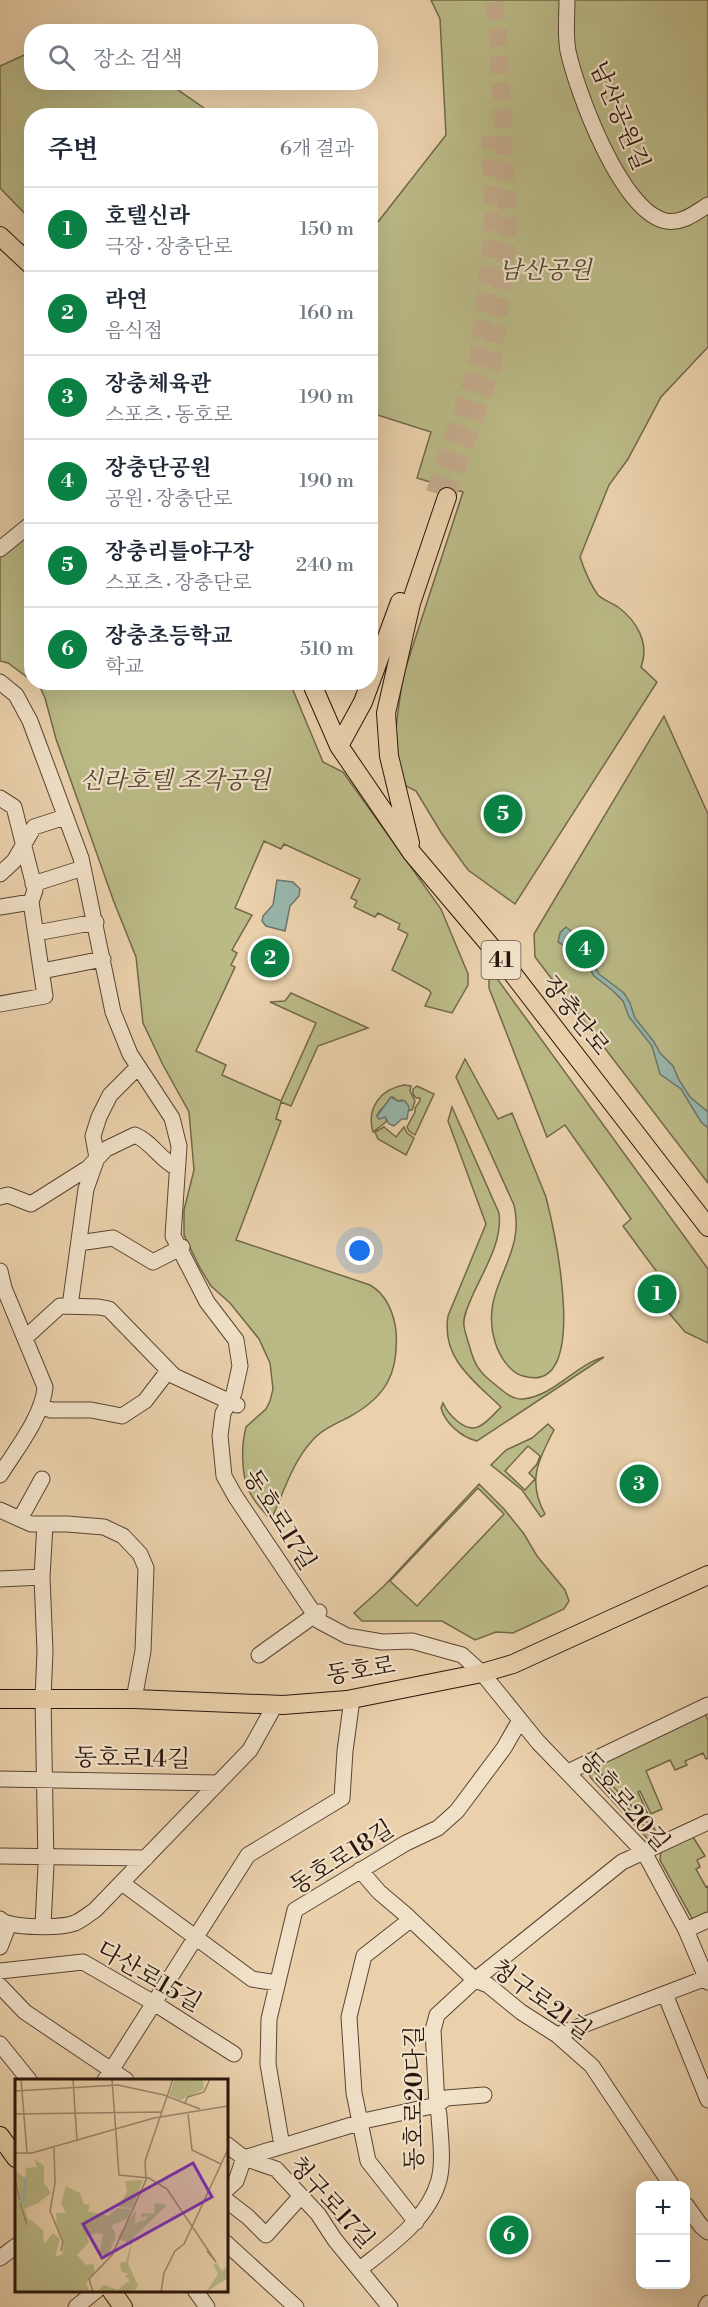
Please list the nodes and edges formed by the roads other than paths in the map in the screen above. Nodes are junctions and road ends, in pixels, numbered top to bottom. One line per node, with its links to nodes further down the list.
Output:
1 (567, 0): 2 (street, 남산공원길)
2 (708, 205)
3 (0, 236): 4 (main road)
4 (24, 258)
5 (24, 530): 6 (street)
6 (0, 549)
7 (387, 641): 8 (main road); 9 (main road); 17 (main road)
8 (378, 651)
9 (378, 664)
10 (0, 682): 15 (street, 동호로17길)
11 (314, 690): 13 (main road, 장충단로 / 41)
12 (368, 690): 13 (main road)
13 (339, 746): 17 (main road, 장충단로 / 41)
14 (0, 798): 16 (street)
15 (65, 817): 16 (street); 18 (street, 동호로17길)
16 (23, 846): 19 (street); 20 (street)
17 (412, 853): 32 (main road, 장충단로 / 41)
18 (83, 868): 20 (street); 23 (street, 동호로17길)
19 (0, 874)
20 (33, 884): 21 (street)
21 (31, 902): 22 (street); 24 (street)
22 (0, 908)
23 (96, 922): 24 (street); 25 (street, 동호로17길)
24 (36, 933): 26 (street)
25 (103, 959): 26 (street); 28 (street, 동호로17길)
26 (42, 971): 27 (street)
27 (0, 1004)
28 (138, 1067): 29 (street); 30 (street, 동호로17길)
29 (97, 1158): 30 (street); 31 (street); 33 (street)
30 (177, 1168): 34 (street, 동호로17길)
31 (0, 1197)
32 (708, 1227)
33 (79, 1243): 34 (street); 37 (street)
34 (180, 1248): 40 (street, 동호로17길)
35 (0, 1271): 36 (street)
36 (4, 1300): 38 (street)
37 (70, 1306): 38 (street); 39 (street)
38 (25, 1338): 41 (street)
39 (168, 1371): 40 (street); 41 (street)
40 (233, 1404): 50 (street, 동호로17길)
41 (41, 1406): 42 (street)
42 (0, 1476)
43 (42, 1479): 45 (street)
44 (0, 1510): 45 (street)
45 (20, 1520): 46 (street)
46 (45, 1524): 48 (street, 동호로14길); 55 (street)
47 (708, 1575): 52 (main road, 동호로)
48 (42, 1577): 49 (street); 53 (street, 동호로14길)
49 (0, 1579)
50 (317, 1614): 51 (street); 52 (street, 동호로17길)
51 (259, 1655)
52 (482, 1673): 56 (main road, 동호로); 59 (street, 동호로20길)
53 (43, 1698): 54 (main road, 동호로); 55 (main road, 동호로); 62 (street, 동호로14길)
54 (0, 1699)
55 (134, 1699): 57 (main road, 동호로)
56 (352, 1699): 57 (main road, 동호로); 76 (street)
57 (276, 1705): 63 (street, 동호로14길)
58 (708, 1705): 60 (street)
59 (520, 1720): 60 (street, 동호로20길); 69 (street, 동호로18길)
60 (568, 1772): 65 (street, 동호로20길)
61 (0, 1779): 62 (street, 동호로14길)
62 (45, 1780): 63 (street, 동호로14길); 67 (street, 동호로14길)
63 (218, 1783): 68 (street, 동호로14길)
64 (708, 1822): 65 (street, 동호로20다길)
65 (644, 1852): 75 (street, 동호로20길); 79 (street, 동호로20다길)
66 (0, 1856): 67 (street)
67 (45, 1856): 68 (street); 74 (street, 동호로14길)
68 (146, 1858): 70 (street, 동호로14길)
69 (360, 1870): 71 (street, 청구로21길); 81 (street, 동호로18길)
70 (122, 1883): 74 (street, 동호로14길); 76 (street)
71 (410, 1920): 79 (street, 청구로21길); 93 (street)
72 (708, 1920): 75 (street)
73 (5, 1922): 74 (street, 동호로14길); 77 (street)
74 (43, 1925)
75 (686, 1930): 80 (street, 동호로20길)
76 (195, 1939): 81 (street); 84 (street)
77 (0, 1947)
78 (0, 1971): 84 (street, 다산로15길)
79 (475, 1980): 85 (street, 청구로21길); 92 (street, 동호로20다길)
80 (707, 1980): 83 (street, 동호로20길)
81 (277, 1983): 95 (street, 동호로18길)
82 (0, 1986): 88 (street)
83 (665, 1994): 85 (street, 동호로20길); 91 (street)
84 (154, 2003): 87 (street, 다산로15길); 88 (street)
85 (557, 2036): 97 (street, 청구로21길)
86 (0, 2044): 89 (street)
87 (234, 2054)
88 (108, 2076)
89 (28, 2079)
90 (484, 2096): 92 (street)
91 (708, 2100)
92 (437, 2105): 93 (street); 102 (street, 동호로20다길)
93 (359, 2123): 95 (street); 102 (street)
94 (228, 2146): 96 (street, 청구로17길)
95 (282, 2146): 96 (street)
96 (244, 2158): 98 (street); 99 (street, 청구로17길)
97 (669, 2181)
98 (228, 2188)
99 (301, 2196): 100 (street); 107 (street, 청구로17길)
100 (228, 2202)
101 (690, 2211): 103 (street)
102 (416, 2222): 107 (street, 동호로20다길)
103 (708, 2232)
104 (228, 2245): 114 (street)
105 (15, 2247): 106 (street)
106 (0, 2258)
107 (360, 2269): 115 (street, 청구로17길)
108 (95, 2292): 111 (street)
109 (112, 2292): 112 (main road)
110 (196, 2292): 113 (street)
111 (76, 2307)
112 (123, 2307)
113 (207, 2307)
114 (296, 2307)
115 (390, 2307)

